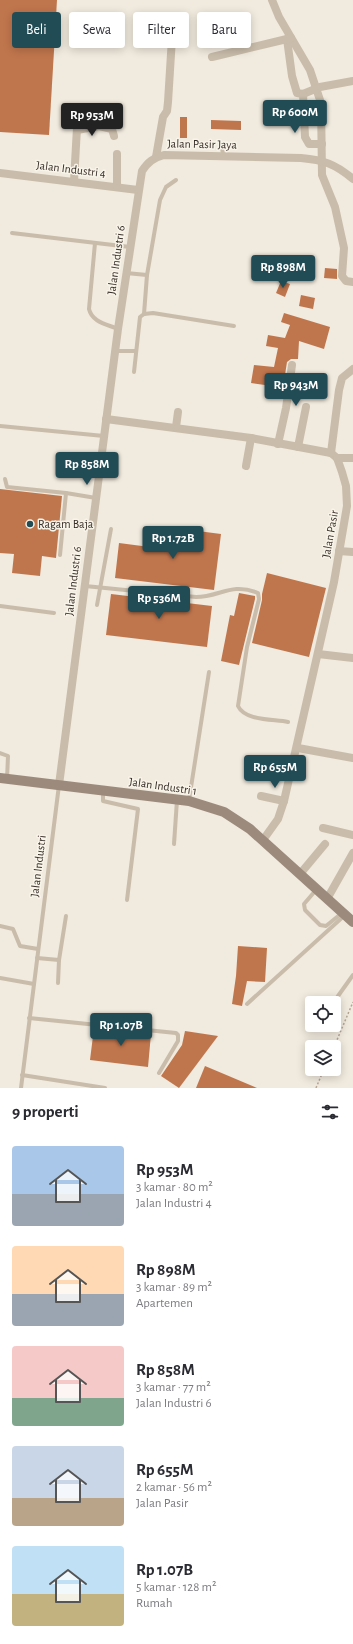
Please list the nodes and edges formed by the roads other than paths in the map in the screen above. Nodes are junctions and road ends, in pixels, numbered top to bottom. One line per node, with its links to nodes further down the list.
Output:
1 (272, 0): 2 (street)
2 (290, 38): 4 (street); 6 (street); 7 (street)
3 (171, 48): 14 (street)
4 (212, 57)
5 (353, 81): 6 (street)
6 (317, 88): 7 (street); 11 (street)
7 (302, 94): 11 (street)
8 (78, 110): 9 (street)
9 (77, 130): 10 (street); 20 (street)
10 (114, 136)
11 (322, 144): 16 (street)
12 (222, 146): 15 (lane)
13 (117, 154): 21 (street)
14 (156, 157): 15 (street, Jalan Pasir Jaya); 22 (street, Jalan Pasir Jaya)
15 (223, 157): 16 (street, Jalan Pasir Jaya)
16 (322, 159): 18 (street, Jalan Pasir Jaya); 28 (street)
17 (0, 173): 20 (street, Jalan Industri 4)
18 (353, 179)
19 (176, 180): 27 (lane)
20 (74, 181): 21 (street, Jalan Industri 4)
21 (117, 187): 22 (street, Jalan Industri 4)
22 (138, 190): 25 (street, Jalan Industri 6)
23 (12, 233): 24 (lane)
24 (95, 243): 25 (lane); 31 (lane)
25 (130, 247): 26 (street, Jalan Industri 6)
26 (126, 273): 27 (lane); 31 (street, Jalan Industri 6)
27 (147, 275): 29 (lane)
28 (353, 282)
29 (144, 314): 30 (lane); 33 (lane)
30 (234, 326)
31 (118, 329): 32 (street, Jalan Industri 6)
32 (115, 351): 33 (lane); 39 (street, Jalan Industri 6)
33 (136, 351): 36 (lane)
34 (292, 366): 44 (street)
35 (353, 369): 46 (street)
36 (134, 372)
37 (306, 407): 45 (street)
38 (178, 412): 41 (street)
39 (106, 419): 41 (street); 42 (street, Jalan Industri 6)
40 (0, 426): 42 (lane)
41 (176, 427): 43 (street)
42 (104, 436): 51 (street, Jalan Industri 6)
43 (251, 438): 44 (street); 48 (street)
44 (278, 444): 45 (street)
45 (298, 447): 46 (street)
46 (334, 456): 47 (street); 53 (street, Jalan Pasir)
47 (353, 458)
48 (246, 466)
49 (5, 479): 50 (lane)
50 (66, 493): 51 (lane); 55 (lane)
51 (96, 498): 56 (street, Jalan Industri 6)
52 (111, 529): 57 (lane)
53 (339, 551): 54 (street); 61 (street, Jalan Pasir)
54 (353, 552)
55 (60, 555)
56 (85, 586): 57 (lane); 69 (street, Jalan Industri 6)
57 (101, 588): 58 (lane); 64 (lane)
58 (97, 605)
59 (0, 606): 60 (lane)
60 (54, 613)
61 (318, 654): 62 (street); 65 (street, Jalan Pasir)
62 (353, 658)
63 (209, 672): 73 (lane)
64 (288, 722)
65 (298, 748): 67 (street); 74 (street, Jalan Pasir)
66 (0, 753): 68 (lane)
67 (353, 758)
68 (3, 778): 69 (street, Jalan Industri 1)
69 (59, 785): 70 (street, Jalan Industri 1); 88 (lane, Jalan Industri)
70 (103, 791): 72 (street, Jalan Industri 1); 84 (lane)
71 (261, 796): 74 (street)
72 (177, 799): 73 (street, Jalan Industri 1); 78 (lane)
73 (189, 801): 77 (street, Jalan Industri 1)
74 (284, 801): 77 (street, Jalan Pasir)
75 (323, 828): 76 (street)
76 (353, 835)
77 (263, 840): 81 (street, Jalan Industri 1)
78 (174, 844)
79 (325, 844): 81 (street)
80 (353, 853): 83 (street)
81 (300, 874): 82 (street, Jalan Industri 1)
82 (316, 890): 83 (street, Jalan Industri 1); 86 (lane)
83 (327, 899): 86 (street, Jalan Industri 1)
84 (127, 900)
85 (66, 916): 90 (lane)
86 (347, 917): 96 (lane)
87 (0, 926): 88 (lane)
88 (38, 949): 89 (lane, Jalan Industri)
89 (37, 958): 90 (lane); 94 (lane, Jalan Industri)
90 (59, 960): 93 (lane)
91 (353, 975): 95 (lane)
92 (0, 978): 94 (lane)
93 (58, 983)
94 (34, 984): 97 (lane, Jalan Industri)
95 (338, 996)
96 (247, 1004)
97 (29, 1018): 98 (lane); 99 (lane, Jalan Industri)
98 (159, 1073)
99 (22, 1075): 100 (lane, Jalan Industri); 101 (lane)
100 (20, 1088)
101 (105, 1088)

